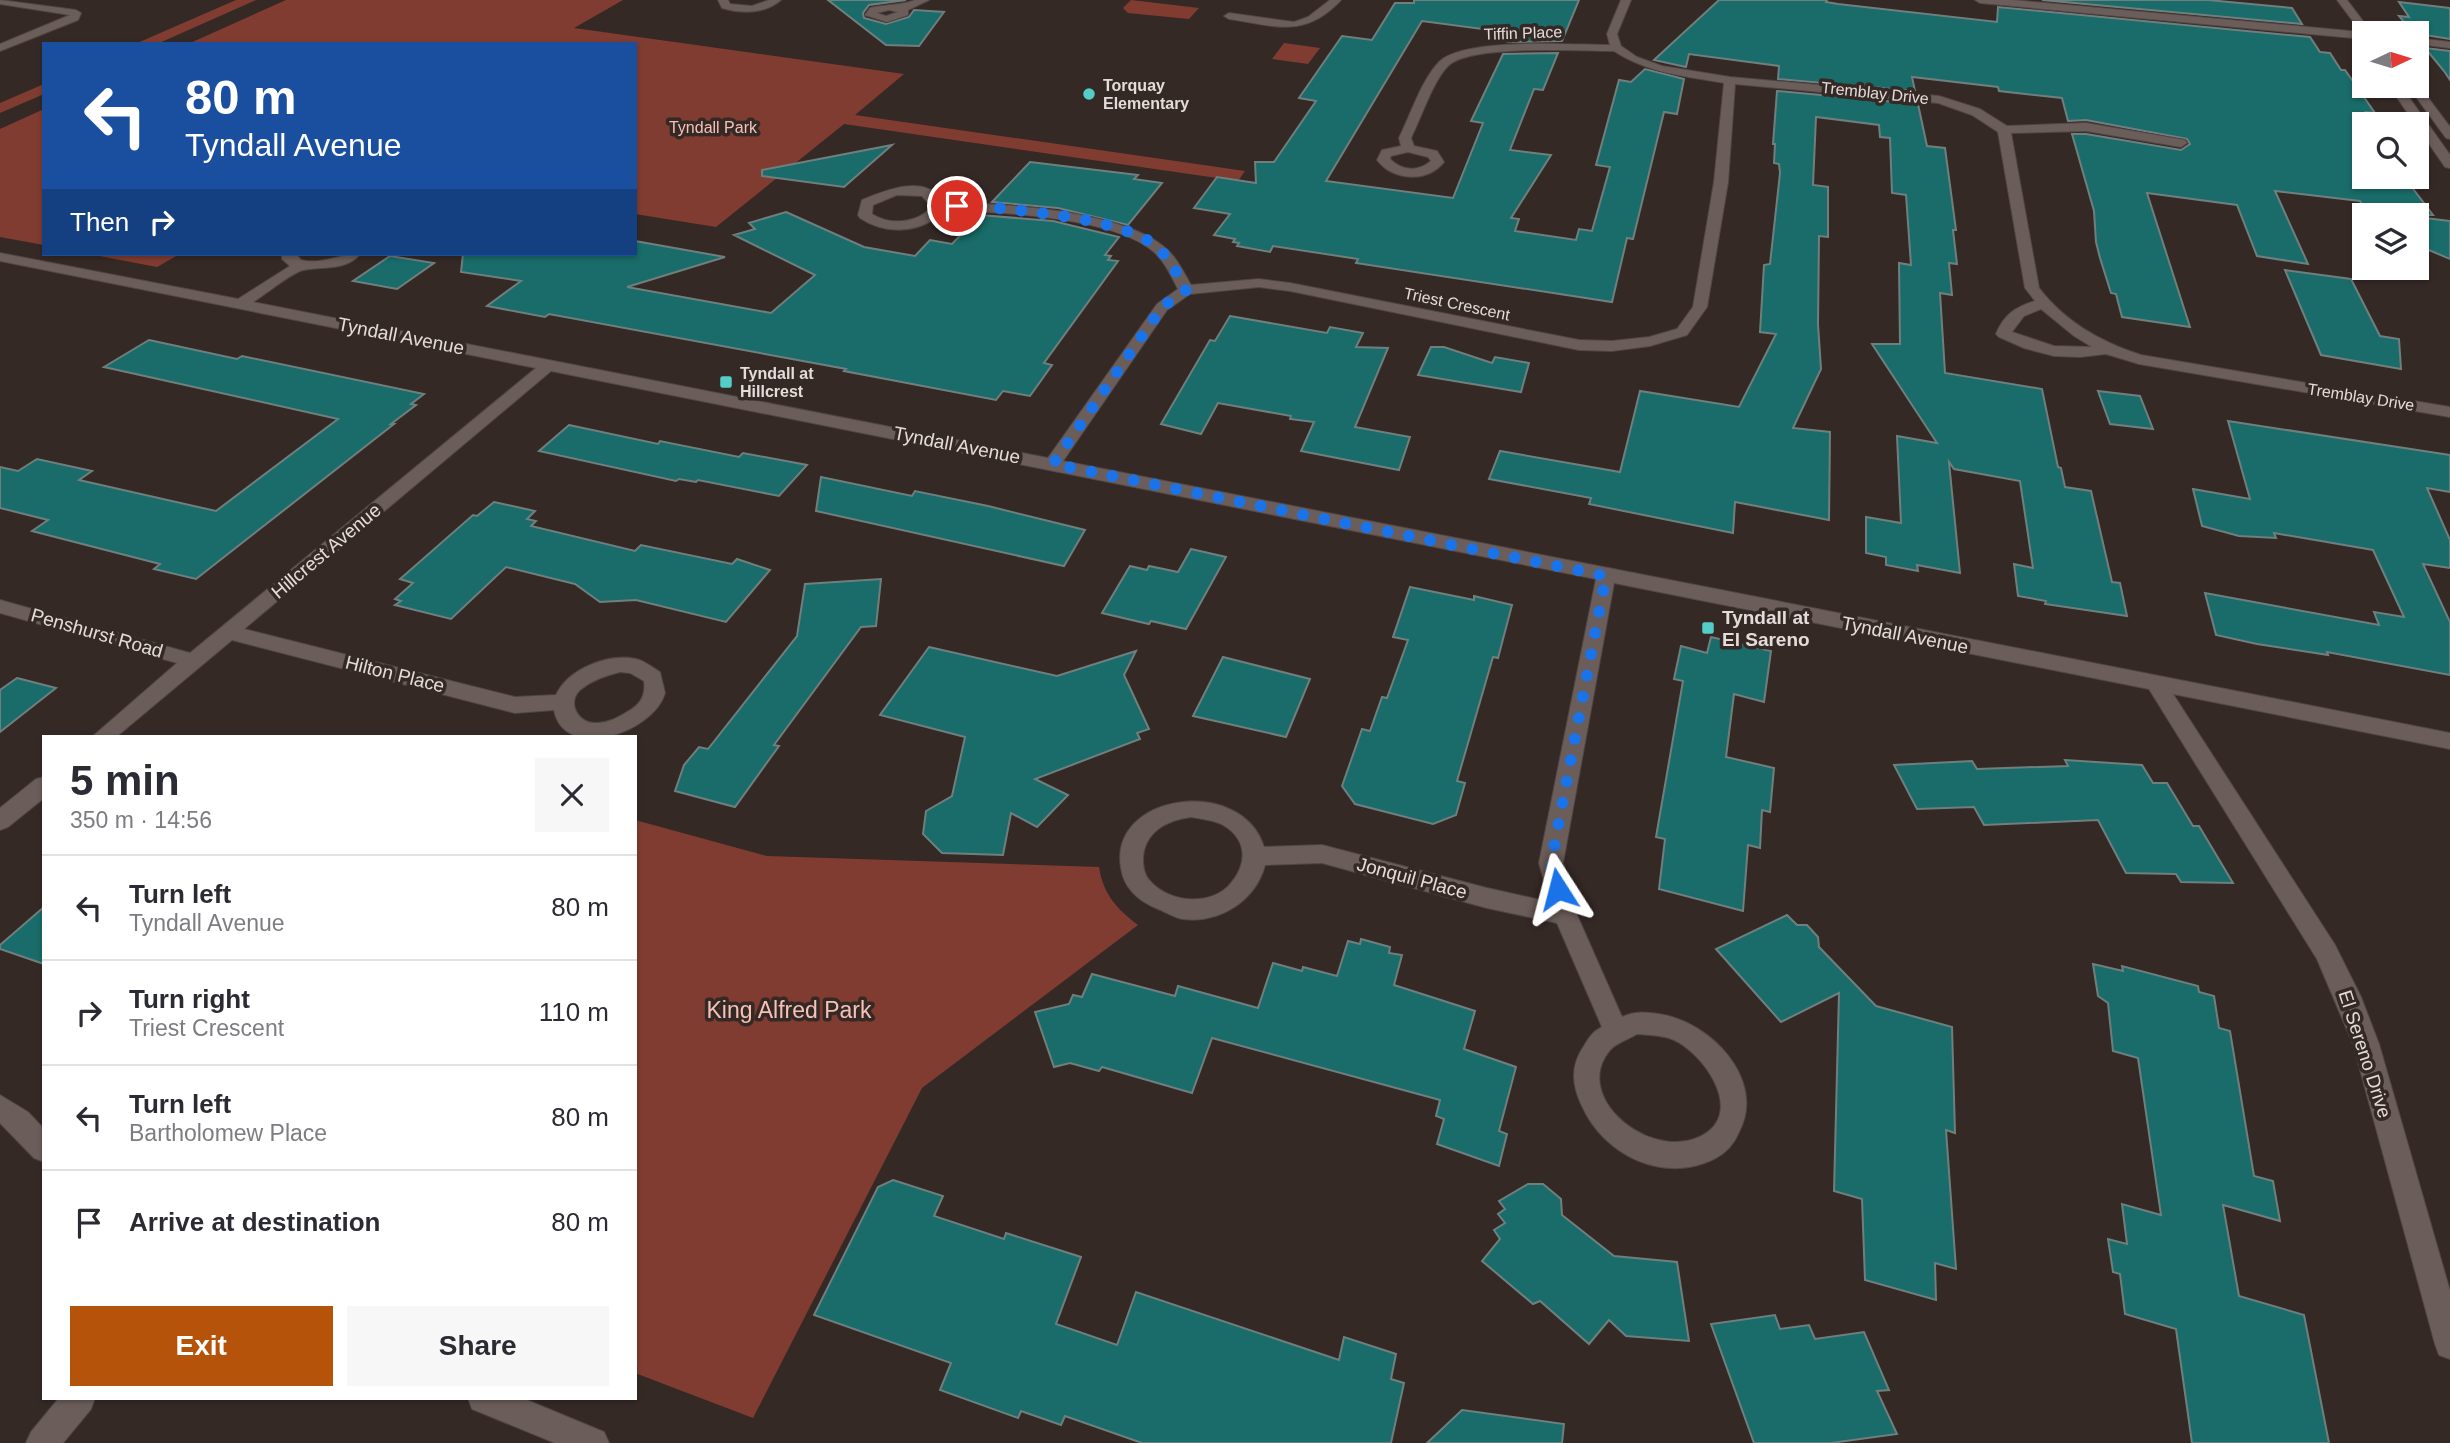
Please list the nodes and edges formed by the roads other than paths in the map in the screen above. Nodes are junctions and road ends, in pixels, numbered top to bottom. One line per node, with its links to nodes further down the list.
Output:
1 (723, 0): 2 (street)
2 (776, 0)
3 (924, 0): 9 (street)
4 (1336, 0): 10 (street)
5 (1626, 0): 16 (street)
6 (1980, 0): 12 (street)
7 (2342, 0): 11 (street)
8 (0, 2): 15 (street)
9 (902, 9)
10 (1229, 16)
11 (2355, 21)
12 (2352, 35)
13 (2429, 42): 14 (street)
14 (2450, 44)
15 (0, 48)
16 (1616, 48): 17 (street, Tremblay Drive); 23 (street, Tiffin Place)
17 (1730, 80): 20 (street, Tremblay Drive); 30 (street, Triest Crescent)
18 (2403, 98): 24 (street)
19 (2423, 98): 21 (street)
20 (2004, 130): 22 (street); 32 (street, Tremblay Drive)
21 (2450, 135)
22 (2181, 143)
23 (1408, 148)
24 (2450, 164)
25 (939, 207): 25 (street); 30 (street)
26 (289, 256): 29 (street)
27 (348, 256): 29 (street)
28 (0, 257): 31 (street, Tyndall Avenue)
29 (301, 265): 31 (street)
30 (1186, 290): 36 (street)
31 (241, 304): 34 (street, Tyndall Avenue)
32 (2044, 304): 33 (street, Tremblay Drive); 33 (street, Tremblay Drive)
33 (2107, 349): 35 (street, Tremblay Drive)
34 (549, 365): 36 (street, Tyndall Avenue); 39 (street, Hillcrest Avenue)
35 (2450, 412)
36 (1053, 464): 37 (street, Tyndall Avenue)
37 (1606, 576): 41 (street, Tyndall Avenue); 48 (street)
38 (0, 606): 40 (street, Penshurst Road)
39 (229, 632): 40 (street, Hillcrest Avenue); 42 (street, Hilton Place)
40 (194, 661): 43 (street, Hillcrest Avenue)
41 (2156, 684): 44 (street, Tyndall Avenue); 52 (street, El Sereno Drive)
42 (562, 702)
43 (104, 735)
44 (2450, 741)
45 (42, 787): 46 (street)
46 (0, 821)
47 (1256, 856): 47 (street); 48 (street, Jonquil Place)
48 (1565, 915): 49 (street)
49 (1615, 1029): 49 (street)
50 (0, 1107): 51 (street)
51 (42, 1147)
52 (2450, 1344)
53 (78, 1400): 55 (street)
54 (488, 1400): 56 (street)
55 (42, 1443)
56 (593, 1443)

